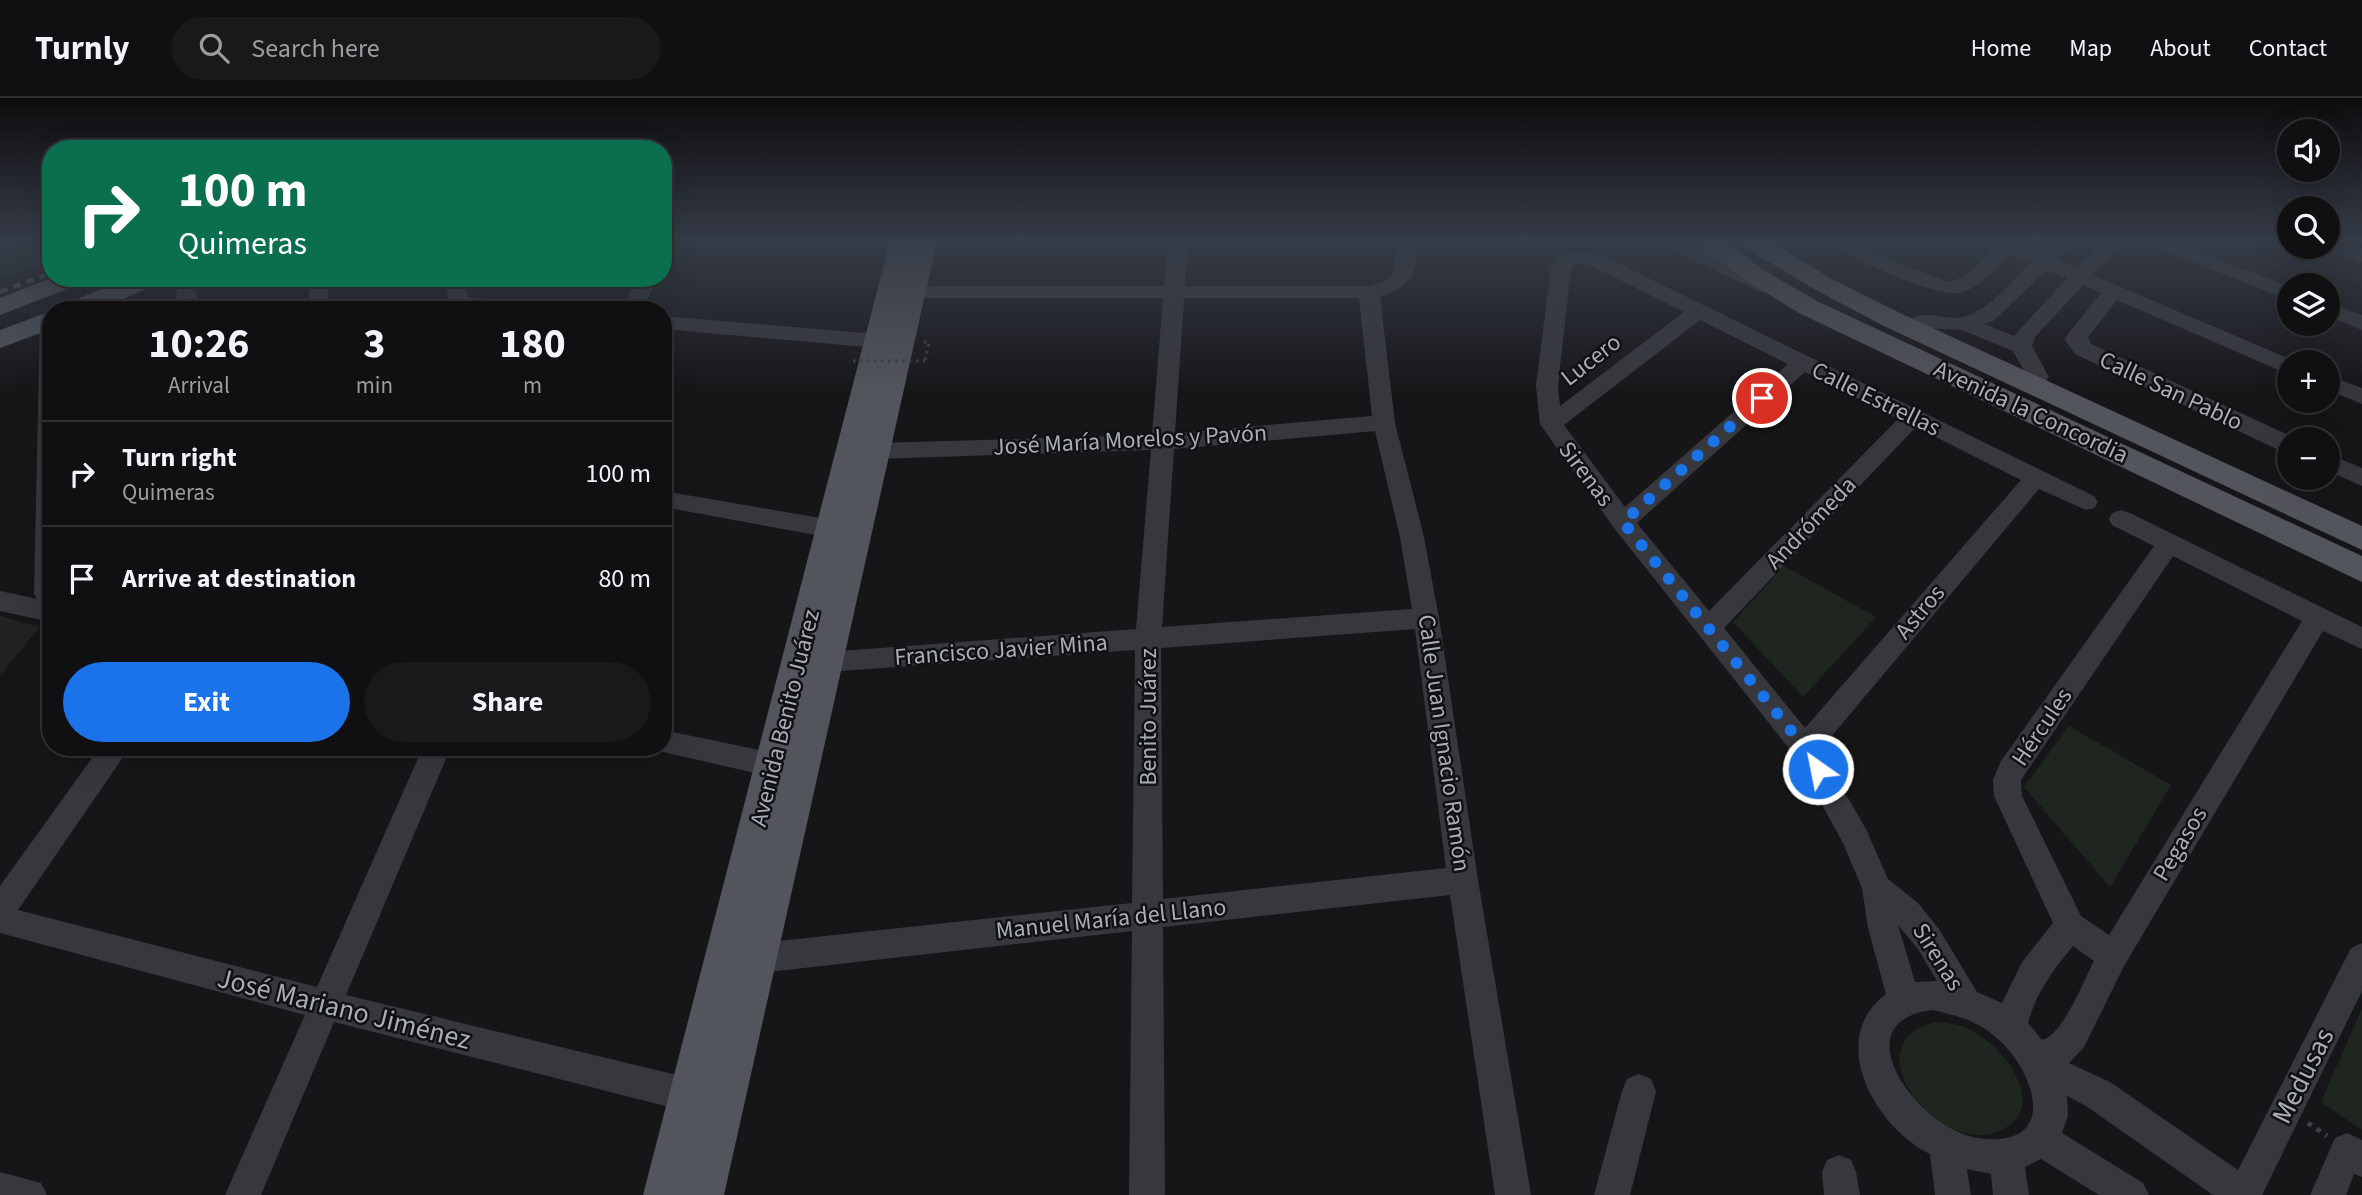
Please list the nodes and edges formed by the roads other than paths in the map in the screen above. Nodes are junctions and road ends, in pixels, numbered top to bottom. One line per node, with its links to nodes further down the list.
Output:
1 (37, 292): 20 (main road)
2 (117, 292): 19 (main road)
3 (885, 292): 32 (main road, Avenida Benito Juárez)
4 (912, 292): 43 (main road, Avenida Benito Juárez)
5 (962, 292): 16 (street)
6 (1331, 292): 16 (street)
7 (1369, 292): 39 (street, Calle Juan Ignacio Ramón)
8 (1558, 292): 40 (street, Sirenas)
9 (1658, 292): 22 (street, Calle Estrellas)
10 (1777, 292): 21 (street)
11 (1783, 292): 21 (main road, Avenida la Concordia)
12 (1836, 292): 29 (main road, Avenida la Concordia)
13 (2013, 292): 18 (street)
14 (2058, 292): 17 (street)
15 (2114, 292): 33 (street); 41 (street, Calle San Pablo)
16 (1173, 293): 42 (street, Benito Juárez)
17 (2062, 294): 23 (street)
18 (2006, 299): 23 (street); 28 (street)
19 (96, 301)
20 (0, 307)
21 (1808, 307): 29 (main road, Avenida la Concordia)
22 (1697, 312): 34 (street, Calle Estrellas); 40 (street, Lucero)
23 (2044, 314): 31 (street)
24 (2340, 314): 27 (street)
25 (42, 322): 30 (main road)
26 (672, 323): 32 (street)
27 (2362, 323)
28 (1965, 324): 29 (street); 31 (street)
29 (1902, 338): 36 (main road, Avenida la Concordia)
30 (0, 340)
31 (2021, 346): 36 (street)
32 (866, 351): 51 (main road, Avenida Benito Juárez)
33 (2277, 361)
34 (1802, 363): 38 (street, Calle Estrellas); 50 (street)
35 (2340, 387): 37 (street)
36 (2023, 394): 52 (main road, Avenida la Concordia); 54 (main road, Avenida la Concordia)
37 (2362, 397)
38 (1913, 417): 45 (street, Calle Estrellas); 59 (street, Andrómeda)
39 (1384, 423): 42 (street, José María Morelos y Pavón); 58 (street, Calle Juan Ignacio Ramón)
40 (1551, 424): 50 (street, Sirenas)
41 (2277, 439)
42 (1164, 442): 43 (street, José María Morelos y Pavón); 60 (street, Benito Juárez)
43 (876, 451): 62 (main road, Avenida Benito Juárez)
44 (2340, 468): 46 (street)
45 (2036, 477): 48 (street, Calle Estrellas); 64 (street, Astros)
46 (2362, 478)
47 (672, 501): 51 (street)
48 (2086, 502)
49 (2120, 519): 53 (street)
50 (1623, 522): 59 (street, Sirenas)
51 (832, 529): 67 (main road, Avenida Benito Juárez)
52 (2362, 539)
53 (2169, 543): 57 (street); 73 (street, Hércules)
54 (2362, 570)
55 (0, 601): 56 (street)
56 (42, 601)
57 (2318, 617): 61 (street); 74 (street, Pegasos)
58 (1426, 618): 60 (street, Francisco Javier Mina); 68 (street, Calle Juan Ignacio Ramón)
59 (1709, 628): 64 (street, Sirenas)
60 (1148, 639): 62 (street, Francisco Javier Mina); 71 (street, Benito Juárez)
61 (2362, 639)
62 (827, 662): 75 (main road, Avenida Benito Juárez)
63 (672, 743): 67 (street)
64 (1805, 748): 69 (street, Sirenas)
65 (110, 756): 70 (street)
66 (433, 756): 79 (street)
67 (773, 765): 83 (main road, Avenida Benito Juárez)
68 (1463, 880): 71 (street, Manuel María del Llano); 95 (street, Calle Juan Ignacio Ramón)
69 (1877, 888): 77 (street, Sirenas); 78 (street, Sirenas)
70 (0, 911)
71 (1147, 915): 75 (street, Manuel María del Llano); 94 (street, Benito Juárez)
72 (0, 919): 79 (street, José Mariano Jiménez)
73 (2070, 926): 74 (street, Hércules); 80 (street)
74 (2113, 956): 81 (street, Pegasos)
75 (759, 958): 93 (main road, Avenida Benito Juárez)
76 (2362, 958): 84 (street, Medusas)
77 (1904, 1000): 78 (street); 86 (street)
78 (1965, 1002): 80 (street)
79 (326, 1005): 83 (street, José Mariano Jiménez); 91 (street)
80 (2010, 1028): 81 (street)
81 (2040, 1066): 85 (street); 100 (street)
82 (1639, 1091): 96 (street)
83 (689, 1095): 92 (main road, Avenida Benito Juárez)
84 (2287, 1109): 100 (street, Medusas)
85 (2040, 1139): 88 (street); 99 (street)
86 (1946, 1146): 88 (street); 97 (street)
87 (2354, 1155): 101 (street)
88 (2006, 1157): 98 (street)
89 (0, 1190): 90 (street)
90 (29, 1195)
91 (243, 1195)
92 (665, 1195)
93 (702, 1195)
94 (1147, 1195)
95 (1513, 1195)
96 (1612, 1195)
97 (1953, 1195)
98 (2011, 1195)
99 (2131, 1195)
100 (2243, 1195)
101 (2329, 1195)

